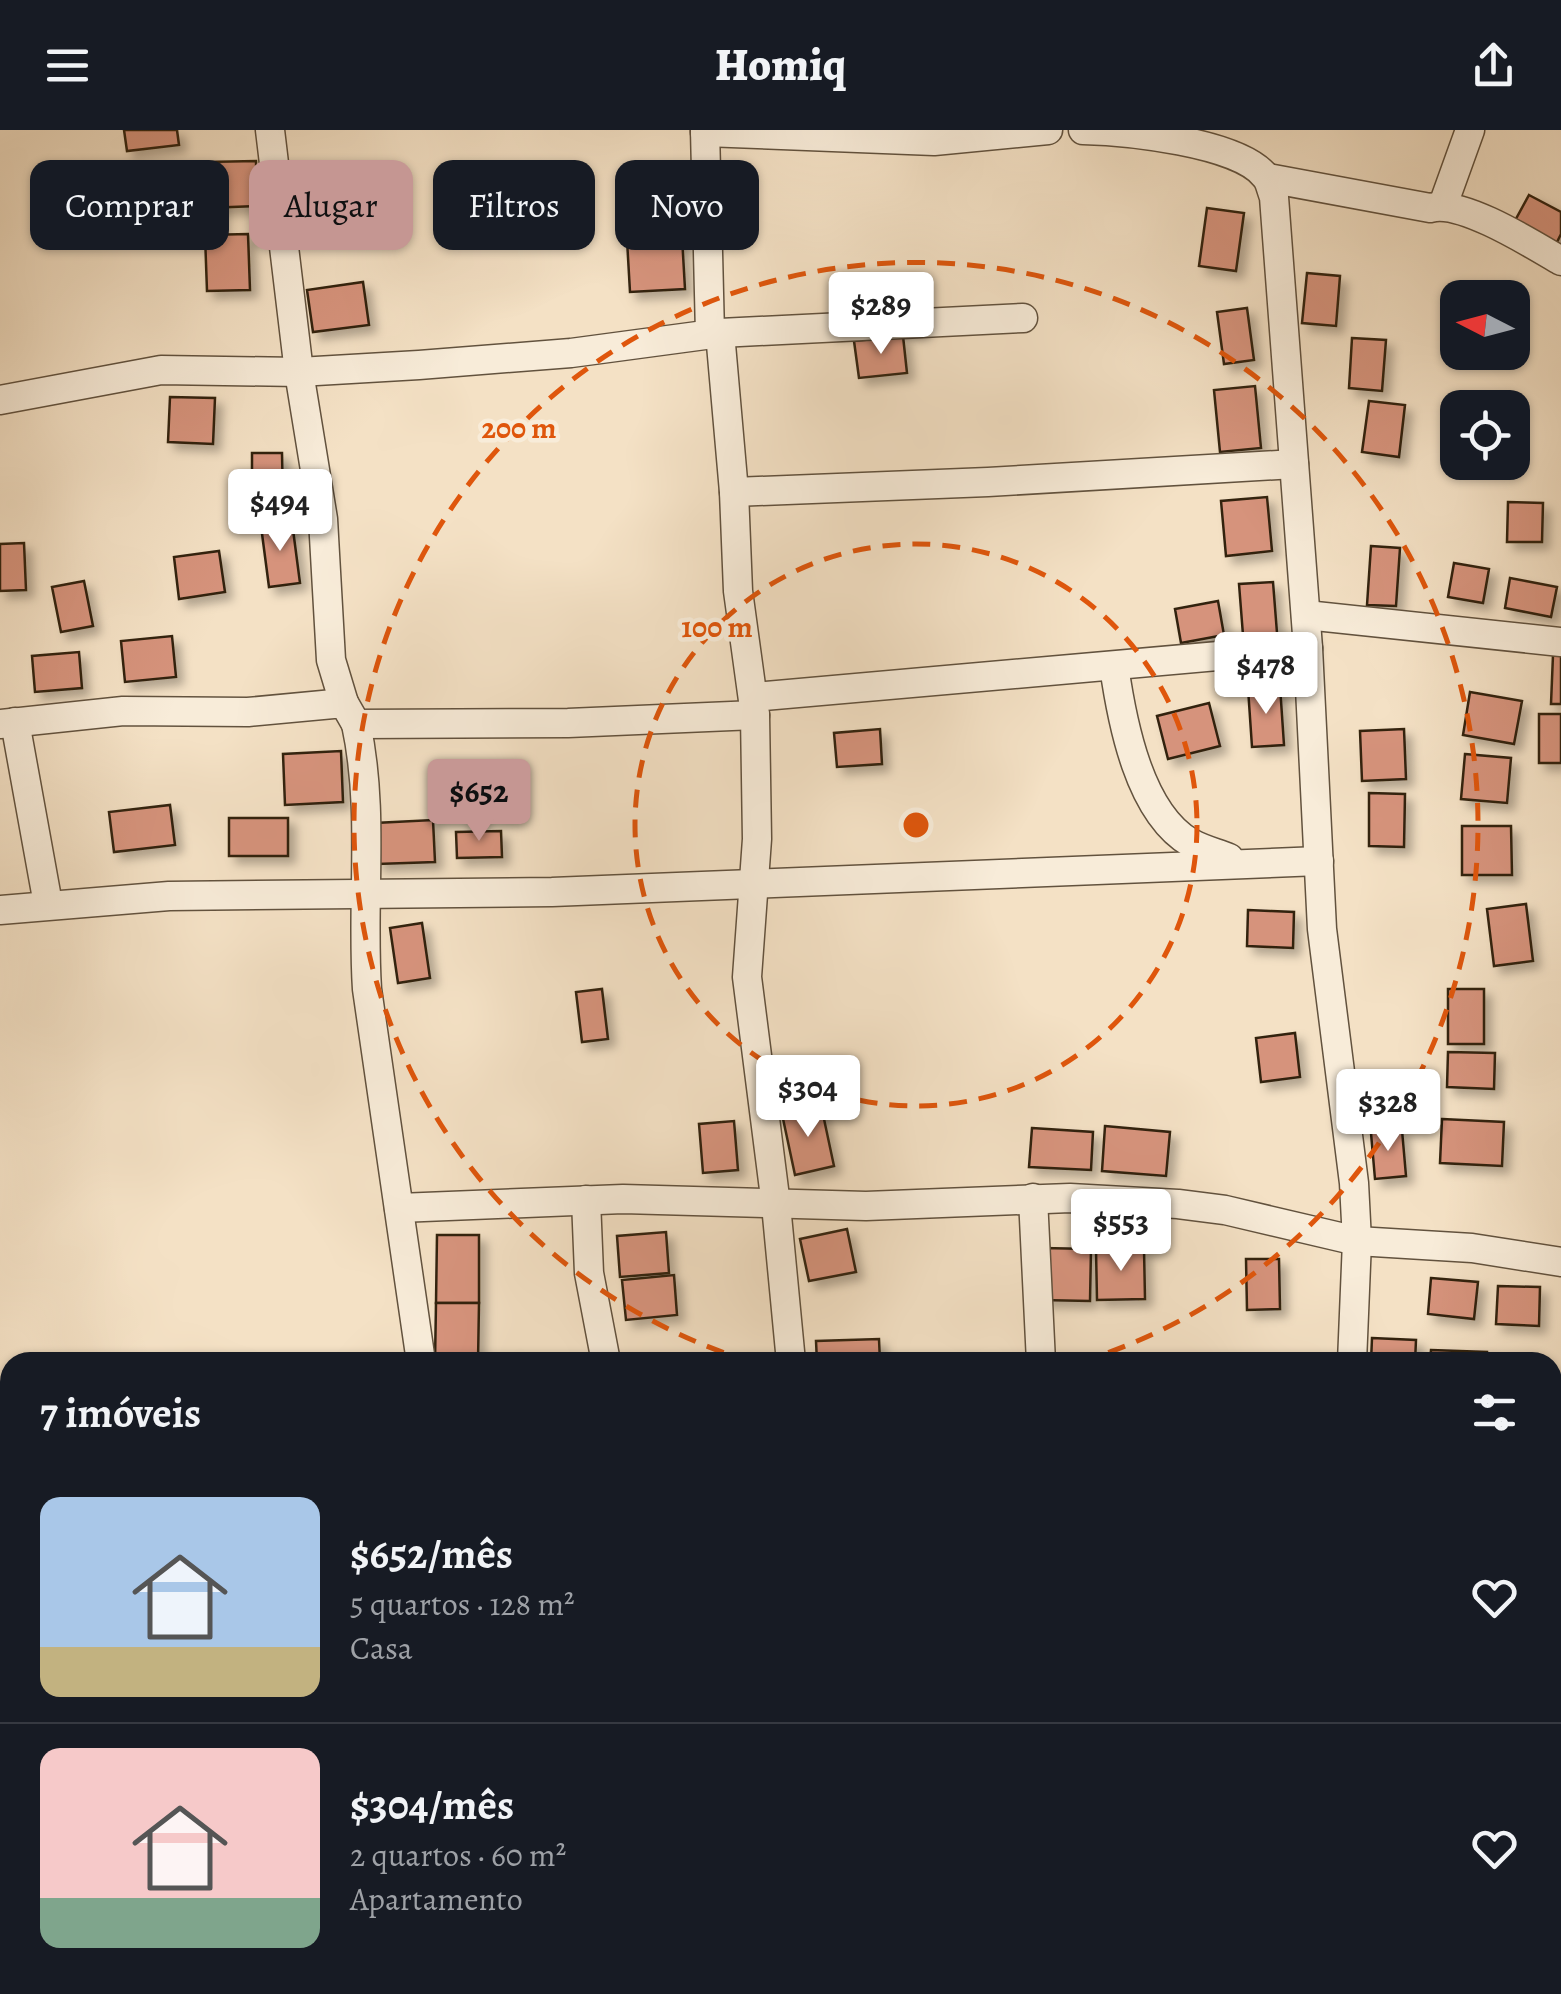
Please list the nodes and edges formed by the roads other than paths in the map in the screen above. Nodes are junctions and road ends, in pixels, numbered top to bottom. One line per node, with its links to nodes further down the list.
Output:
1 (270, 130): 11 (street)
2 (1048, 130): 5 (street)
3 (1083, 130): 6 (street)
4 (1470, 130): 7 (street)
5 (705, 131): 10 (street)
6 (1268, 178): 7 (street); 13 (street)
7 (1443, 204): 8 (street)
8 (1561, 261)
9 (1023, 318): 10 (street)
10 (715, 334): 11 (street); 14 (street)
11 (298, 372): 12 (street); 20 (street)
12 (0, 400)
13 (1294, 464): 14 (street); 15 (street)
14 (734, 492): 19 (street)
15 (1306, 615): 16 (street); 17 (street)
16 (1561, 642)
17 (1308, 648): 18 (street); 22 (street)
18 (1114, 666): 19 (street); 23 (street)
19 (754, 706): 20 (street); 24 (street)
20 (350, 714): 21 (street); 25 (street)
21 (8, 723): 26 (street)
22 (1319, 861): 23 (street); 32 (street)
23 (1244, 863): 24 (street)
24 (754, 882): 25 (street); 30 (street)
25 (366, 895): 26 (street); 31 (street)
26 (48, 904): 27 (street)
27 (0, 910)
28 (1033, 1198): 30 (street); 32 (street); 37 (street)
29 (586, 1200): 30 (street); 31 (street); 35 (street)
30 (776, 1205): 36 (street)
31 (400, 1208): 34 (street)
32 (1357, 1240): 33 (street); 38 (street)
33 (1561, 1262)
34 (420, 1352)
35 (604, 1352)
36 (790, 1352)
37 (1041, 1352)
38 (1352, 1352)

